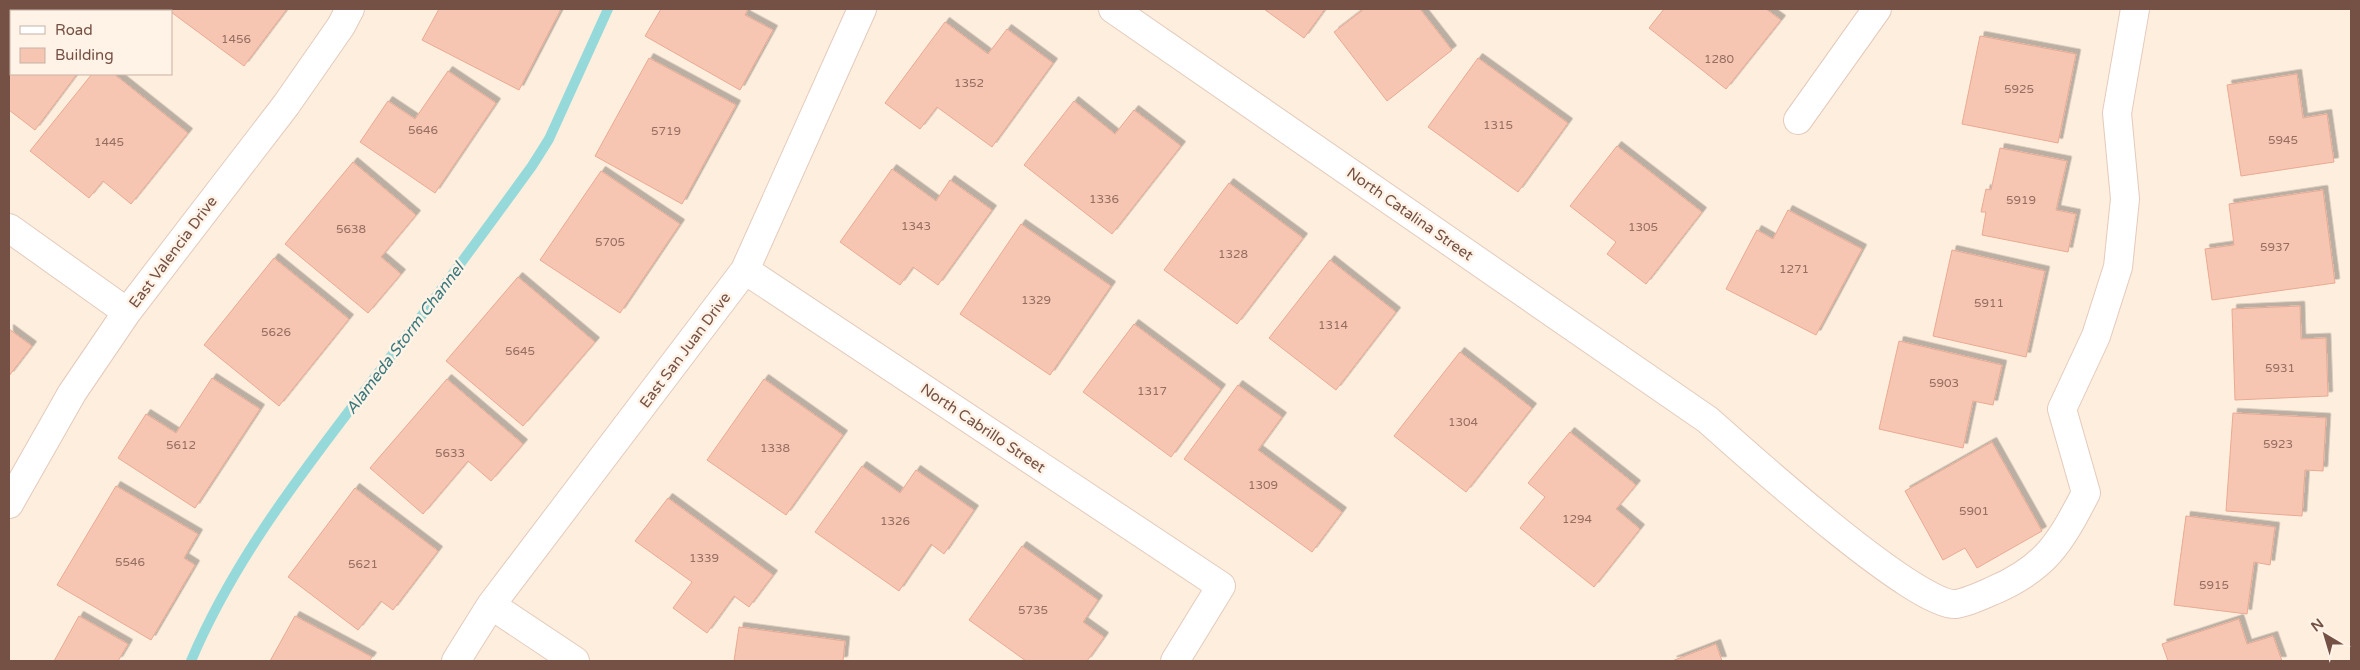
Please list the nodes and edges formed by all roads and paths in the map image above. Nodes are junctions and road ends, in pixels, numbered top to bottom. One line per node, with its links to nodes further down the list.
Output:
1 (350, 9): 9 (street, East Valencia Drive)
2 (862, 9): 8 (street, East San Juan Drive)
3 (1112, 9): 5 (street, North Catalina Street)
4 (1877, 9): 6 (street)
5 (2136, 9)
6 (1798, 120)
7 (9, 228): 9 (street)
8 (745, 270): 11 (street, East San Juan Drive); 14 (street, North Cabrillo Street)
9 (127, 312): 10 (street, East Valencia Drive)
10 (9, 504)
11 (491, 605): 12 (street, East San Juan Drive); 13 (street)
12 (456, 661)
13 (575, 661)
14 (1175, 661)

